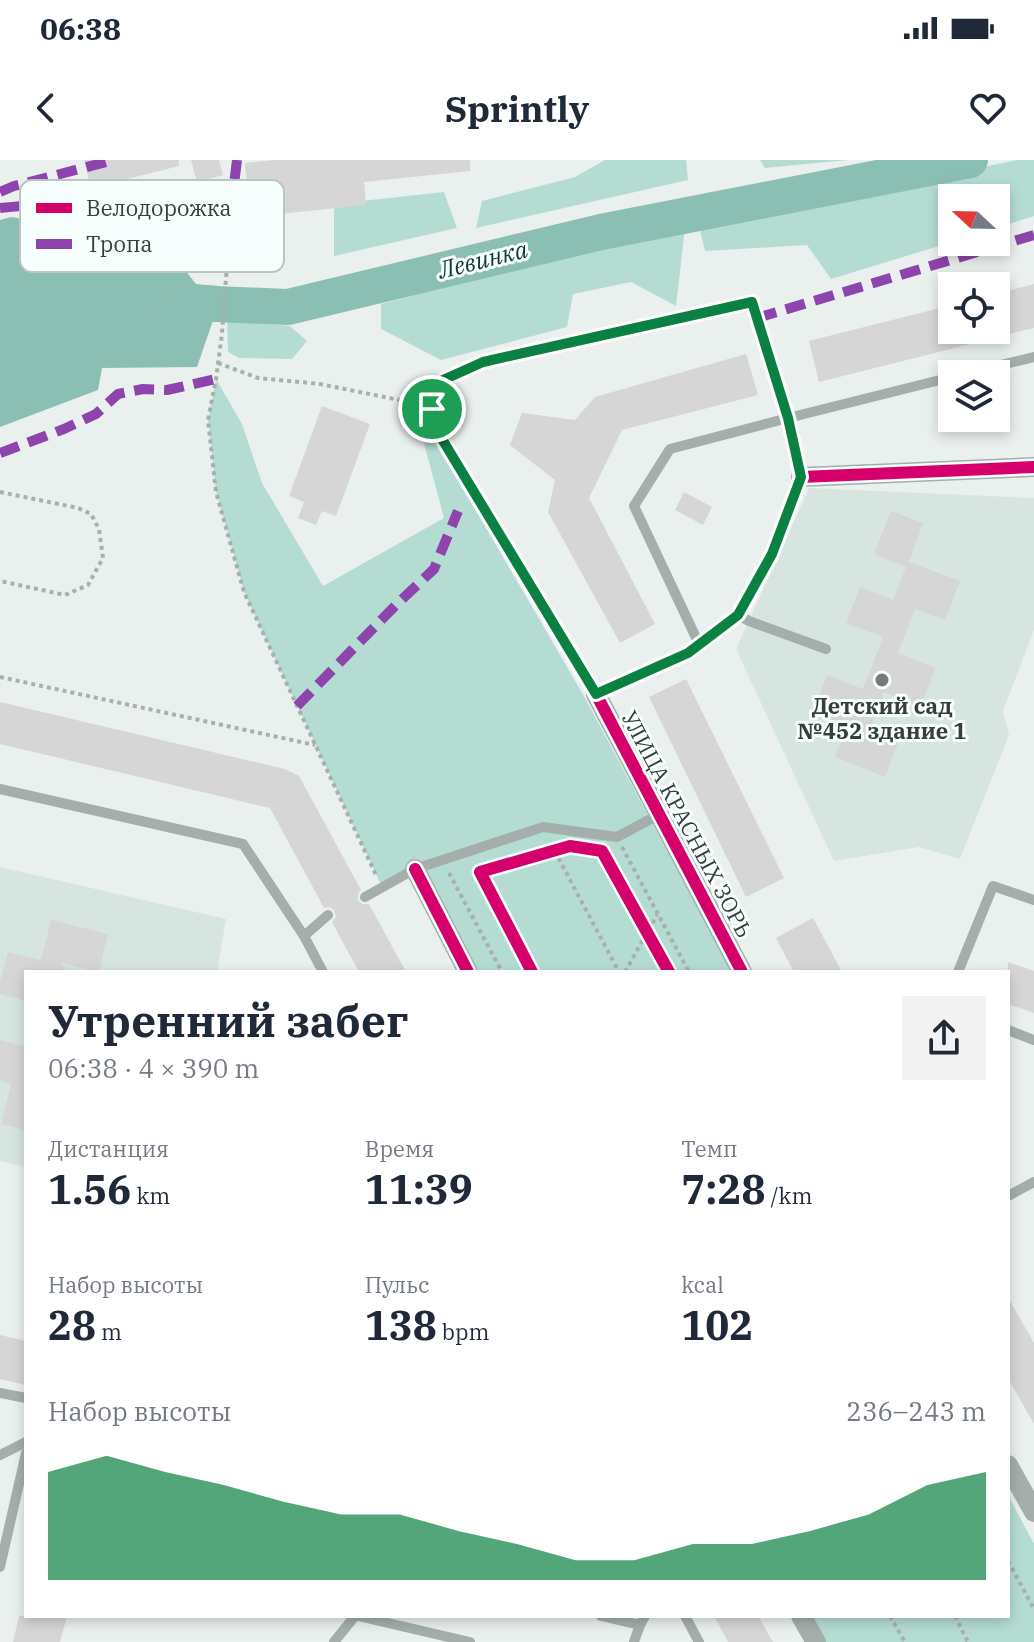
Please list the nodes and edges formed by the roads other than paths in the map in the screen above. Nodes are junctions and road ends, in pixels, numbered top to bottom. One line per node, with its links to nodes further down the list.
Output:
1 (1034, 357): 2 (lane)
2 (1010, 363)
3 (938, 380): 4 (lane)
4 (788, 418): 6 (lane); 8 (lane); 10 (lane)
5 (1034, 467): 6 (street)
6 (801, 477): 7 (lane)
7 (738, 615): 8 (lane); 9 (lane)
8 (699, 644): 10 (lane)
9 (826, 649)
10 (596, 694): 12 (street, УЛИЦА КРАСНЫХ ЗОРЬ)
11 (0, 789): 17 (lane)
12 (660, 814): 13 (lane); 20 (street, УЛИЦА КРАСНЫХ ЗОРЬ)
13 (415, 869): 14 (lane); 19 (street)
14 (365, 897)
15 (1034, 900): 21 (lane)
16 (328, 915): 17 (lane)
17 (304, 936): 18 (lane)
18 (322, 970)
19 (467, 970)
20 (741, 970)
21 (959, 970)
22 (1010, 1031): 23 (lane)
23 (1034, 1040)
24 (1034, 1182): 25 (lane)
25 (1010, 1195)
26 (0, 1393): 27 (lane)
27 (24, 1398)
28 (24, 1443): 29 (lane)
29 (0, 1455)
30 (24, 1462): 33 (lane)
31 (1010, 1468): 32 (street)
32 (1032, 1503)
33 (0, 1567)
34 (355, 1618): 40 (lane)
35 (366, 1618): 41 (lane)
36 (617, 1618): 39 (lane)
37 (686, 1618): 43 (lane)
38 (802, 1618): 44 (street)
39 (642, 1621): 42 (lane)
40 (334, 1642)
41 (470, 1642)
42 (634, 1642)
43 (699, 1642)
44 (816, 1642)

